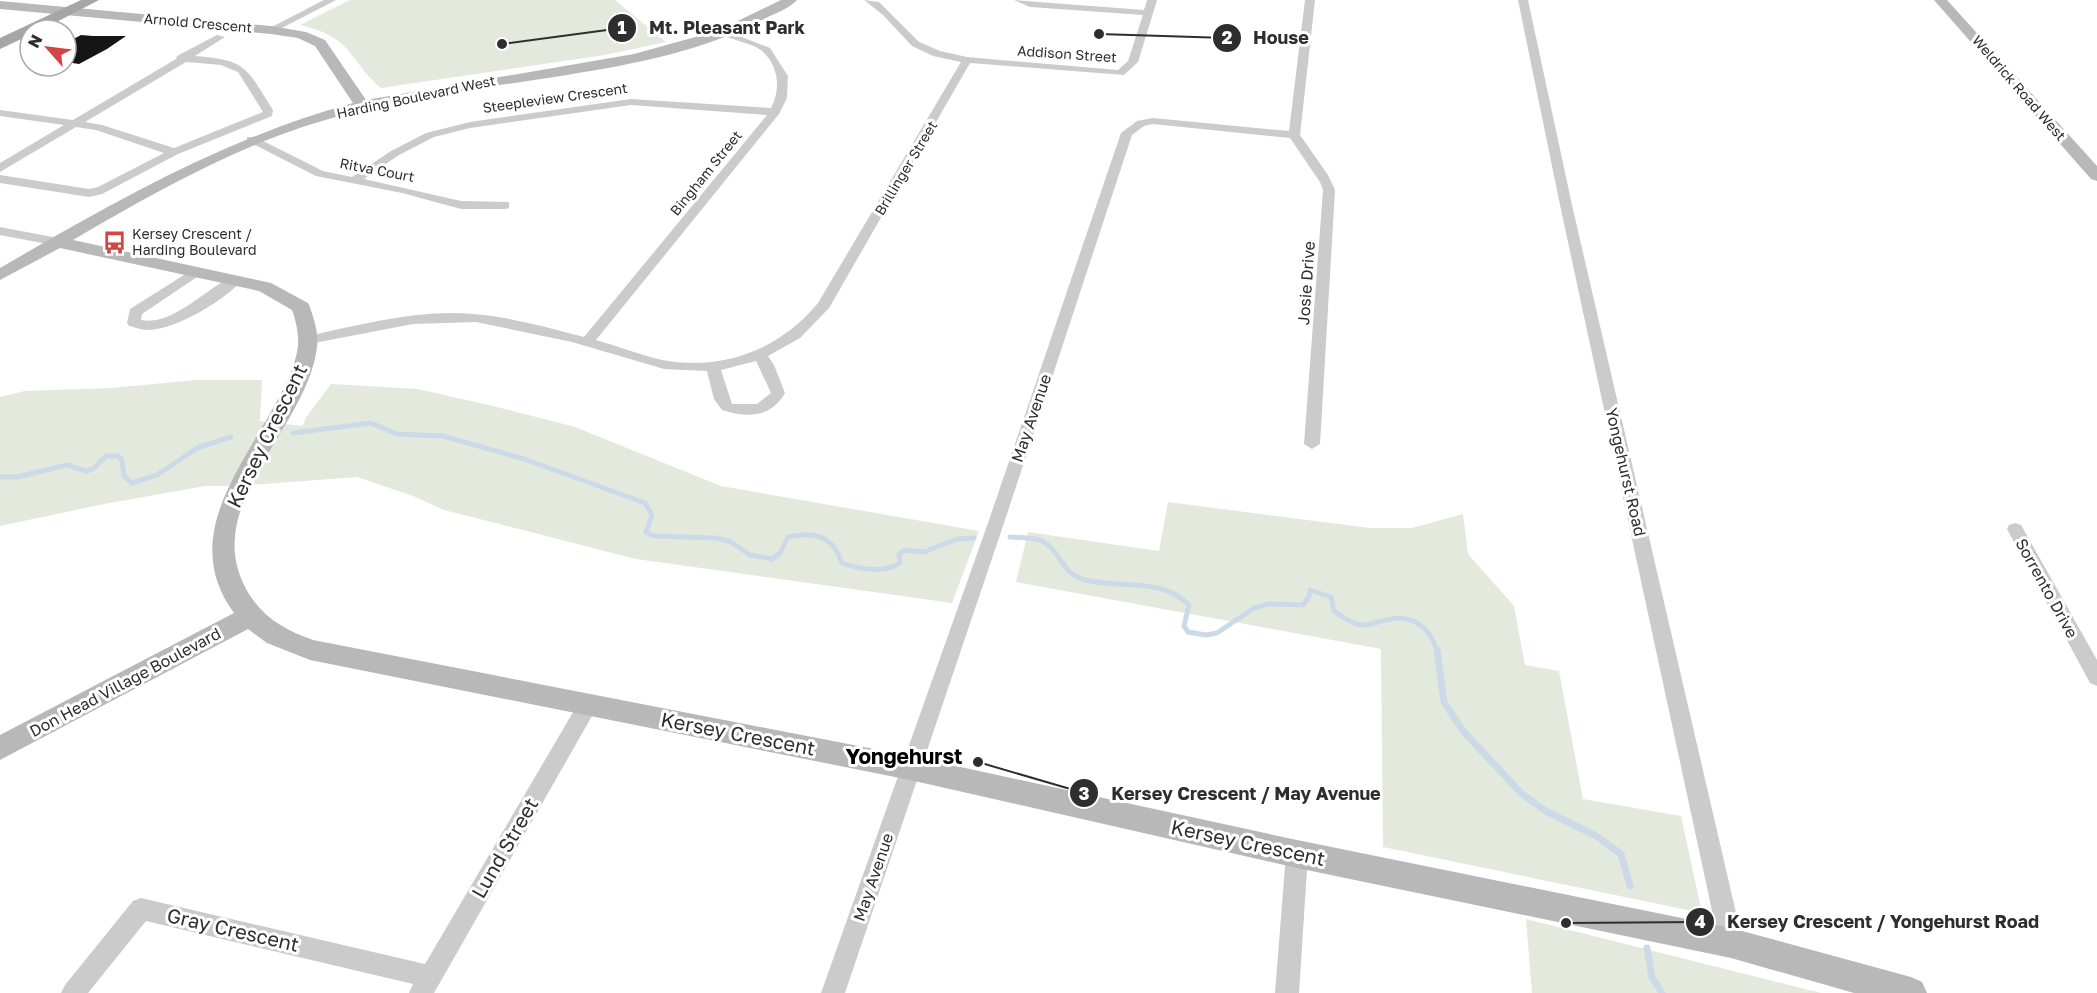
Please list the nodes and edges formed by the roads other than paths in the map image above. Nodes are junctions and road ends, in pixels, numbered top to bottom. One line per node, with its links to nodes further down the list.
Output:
1 (92, 0): 12 (main road)
2 (109, 0): 14 (main road)
3 (331, 0): 16 (street)
4 (791, 0): 17 (street, Harding Boulevard West)
5 (869, 0): 23 (street)
6 (1019, 0): 13 (street)
7 (1152, 0): 13 (street, Addison Street)
8 (1310, 0): 28 (street)
9 (1523, 0): 53 (street, Yongehurst Road)
10 (1940, 0): 32 (street, Weldrick Road West)
11 (0, 5): 12 (street, Arnold Crescent)
12 (65, 12): 14 (street, Arnold Crescent); 20 (main road)
13 (1147, 13): 23 (street, Addison Street)
14 (82, 14): 15 (main road); 16 (street, Arnold Crescent)
15 (74, 18)
16 (272, 30): 24 (street, Arnold Crescent)
17 (724, 33): 24 (street, Harding Boulevard West); 25 (street, Bingham Street)
18 (220, 37): 22 (street)
19 (18, 43): 21 (main road)
20 (0, 44)
21 (0, 49)
22 (181, 58): 27 (street); 30 (street)
23 (967, 60): 43 (street, Brillinger Street)
24 (362, 105): 29 (street, Harding Boulevard West)
25 (775, 112): 34 (street, Steepleview Crescent); 42 (street, Bingham Street)
26 (0, 113): 27 (street)
27 (78, 123): 30 (street); 31 (street)
28 (1294, 135): 45 (street, Josie Drive); 51 (street, May Avenue)
29 (251, 139): 34 (street, Ritva Court); 37 (street, Harding Boulevard West)
30 (174, 152): 33 (street)
31 (0, 168)
32 (2097, 176)
33 (0, 179)
34 (353, 181): 35 (street, Ritva Court)
35 (505, 205)
36 (0, 231): 37 (street)
37 (58, 242): 38 (street, Kersey Crescent); 39 (street, Harding Boulevard West)
38 (195, 272): 40 (street, Kersey Crescent); 40 (street)
39 (0, 275)
40 (235, 280): 41 (street, Kersey Crescent)
41 (309, 340): 42 (street, Brillinger Street); 47 (street, Kersey Crescent)
42 (587, 342): 44 (street, Brillinger Street)
43 (760, 356): 44 (street, Brillinger Street); 44 (street)
44 (713, 366)
45 (1312, 444)
46 (2015, 529): 48 (street, Sorrento Drive)
47 (250, 615): 49 (street, Kersey Crescent); 50 (street, Don Head Village Boulevard)
48 (2097, 678)
49 (589, 703): 51 (street, Kersey Crescent); 54 (street, Lund Street)
50 (0, 748)
51 (910, 768): 52 (street, Kersey Crescent); 56 (street, May Avenue)
52 (1298, 854): 53 (street, Kersey Crescent); 57 (street)
53 (1731, 943): 58 (street, Kersey Crescent)
54 (426, 985): 55 (street, Gray Crescent)
55 (73, 993)
56 (833, 993)
57 (1287, 993)
58 (1911, 993)

